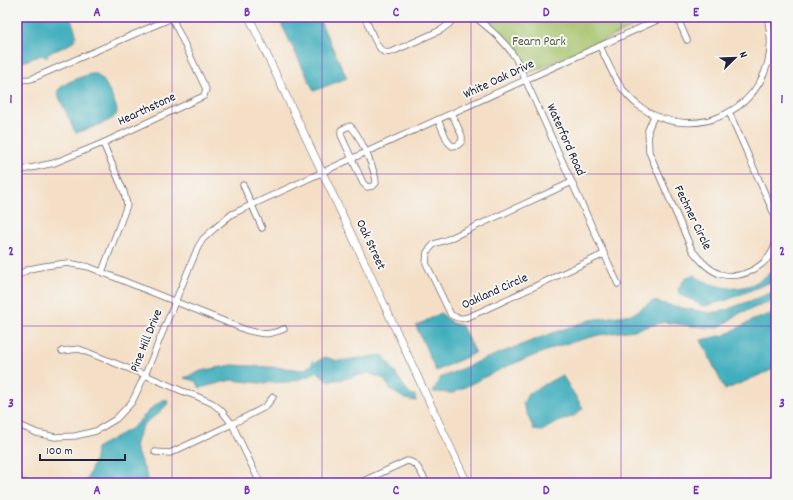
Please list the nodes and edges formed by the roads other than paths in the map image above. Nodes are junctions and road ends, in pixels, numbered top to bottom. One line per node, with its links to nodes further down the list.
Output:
1 (250, 17): 21 (street, Oak Street)
2 (365, 17): 3 (street)
3 (455, 17)
4 (475, 17): 12 (street, Waterford Road)
5 (664, 17): 10 (street, White Oak Drive)
6 (677, 17): 9 (street)
7 (767, 17): 13 (street)
8 (173, 18): 11 (street); 17 (street, Hearthstone)
9 (688, 40)
10 (600, 46): 12 (street, White Oak Drive); 15 (street)
11 (17, 80)
12 (526, 80): 14 (street, White Oak Drive); 22 (street, Waterford Road)
13 (729, 112): 15 (street); 25 (street)
14 (452, 114): 16 (street, White Oak Drive); 16 (street)
15 (654, 116): 27 (street, Fechner Circle)
16 (438, 120): 18 (street, White Oak Drive)
17 (103, 142): 20 (street, Hearthstone); 29 (street)
18 (366, 153): 19 (street, White Oak Drive); 19 (street); 19 (street)
19 (351, 159): 21 (street, White Oak Drive)
20 (17, 171)
21 (323, 173): 24 (street, White Oak Drive); 43 (street, Oak Street)
22 (572, 182): 28 (street, Waterford Road); 28 (street, Oakland Circle)
23 (244, 185): 24 (street)
24 (252, 205): 26 (street); 32 (street, White Oak Drive)
25 (776, 223)
26 (262, 228)
27 (776, 239)
28 (604, 254): 31 (street, Waterford Road)
29 (102, 272): 30 (street, Pine Hill Drive); 32 (street, Pine Hill Drive)
30 (17, 276)
31 (618, 284)
32 (175, 302): 33 (street); 35 (street, Pine Hill Drive)
33 (284, 329)
34 (62, 351): 35 (street)
35 (145, 375): 37 (street, Pine Hill Drive); 38 (street)
36 (273, 397): 38 (street)
37 (17, 424)
38 (232, 424): 39 (street); 40 (street)
39 (155, 452)
40 (260, 483)
41 (359, 483): 42 (street)
42 (427, 483)
43 (467, 483)

